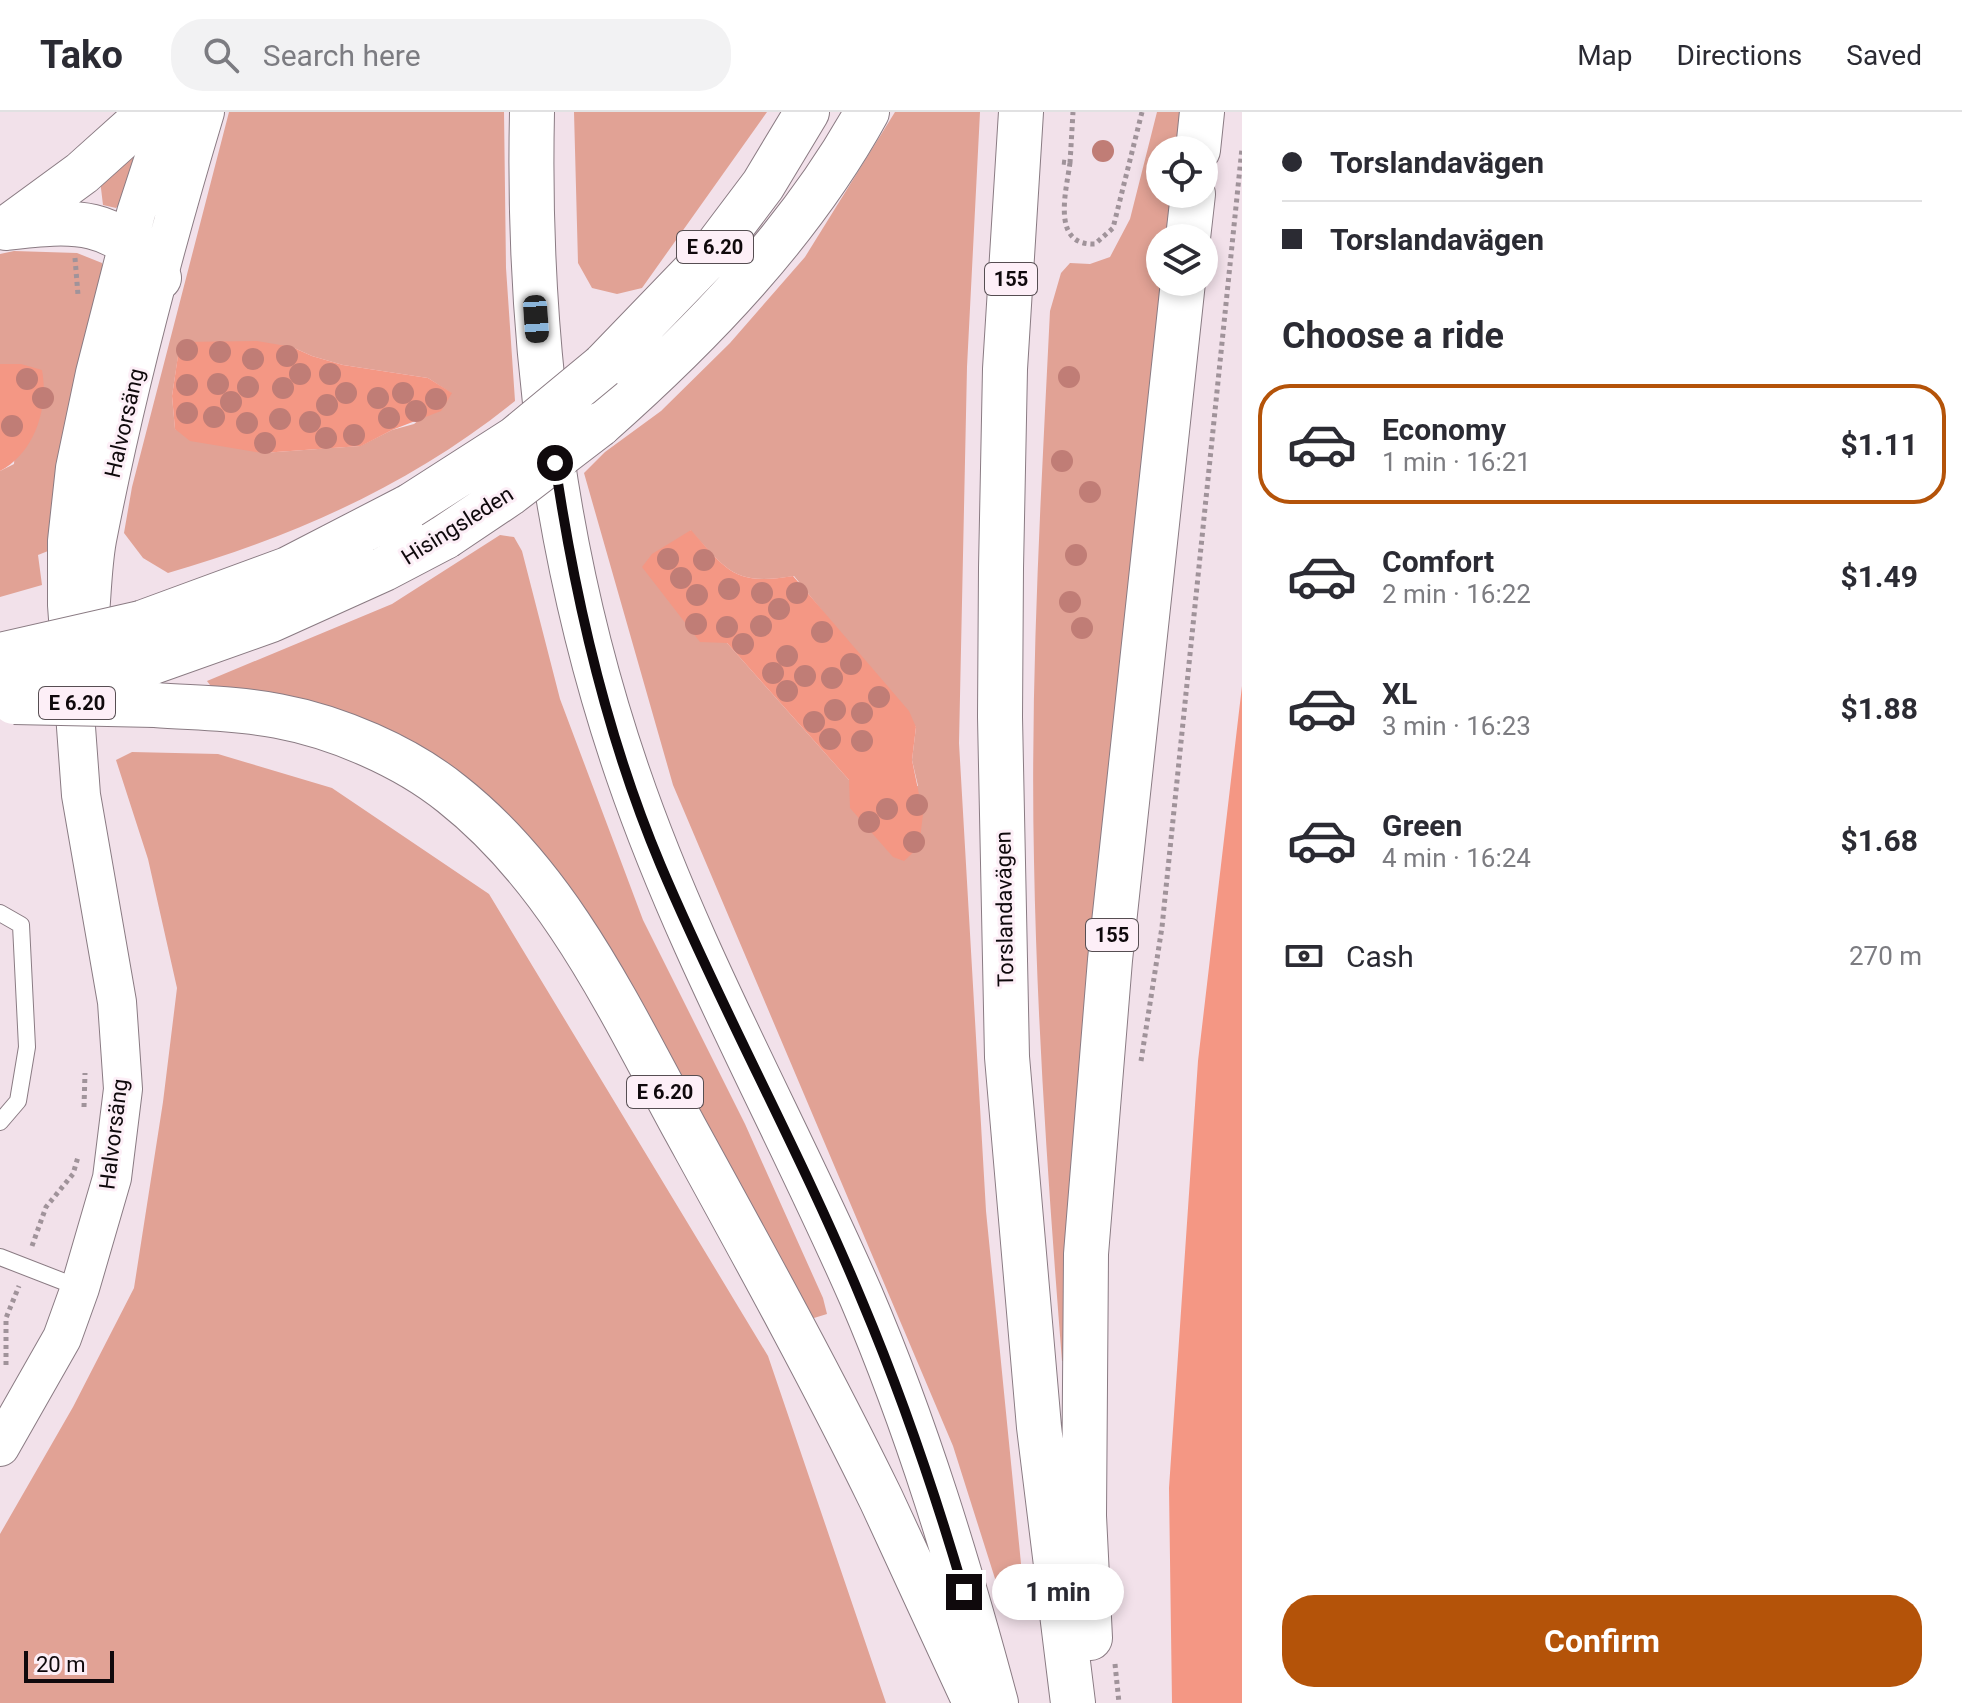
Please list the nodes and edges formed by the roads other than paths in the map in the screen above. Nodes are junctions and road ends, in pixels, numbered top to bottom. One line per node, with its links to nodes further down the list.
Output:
1 (150, 112): 10 (main road)
2 (169, 112): 11 (street, Halvorsäng)
3 (205, 112): 12 (street, Halvorsäng)
4 (532, 112): 24 (main road)
5 (807, 112): 15 (main road, Hisingsleden / E 6.20, bridge)
6 (867, 112): 15 (main road, Hisingsleden / E 6.20, bridge)
7 (1021, 112): 25 (main road, Torslandavägen / 155)
8 (1202, 112): 9 (main road)
9 (1199, 136)
10 (4, 229): 11 (main road)
11 (128, 240): 12 (main road); 17 (street, Halvorsäng)
12 (159, 278): 17 (street, Halvorsäng)
13 (1181, 296): 26 (main road, 155)
14 (0, 655): 15 (main road, Hisingsleden / E 6.20, bridge)
15 (148, 663): 16 (main road, Hisingsleden / E 6.20, bridge); 23 (main road, E 6.20)
16 (0, 699)
17 (79, 740): 21 (street, Halvorsäng)
18 (0, 913): 19 (lane)
19 (0, 1122)
20 (0, 1257): 21 (lane)
21 (80, 1288): 22 (street, Halvorsäng)
22 (0, 1447)
23 (976, 1703)
24 (996, 1703)
25 (1073, 1703)
26 (1085, 1703)

